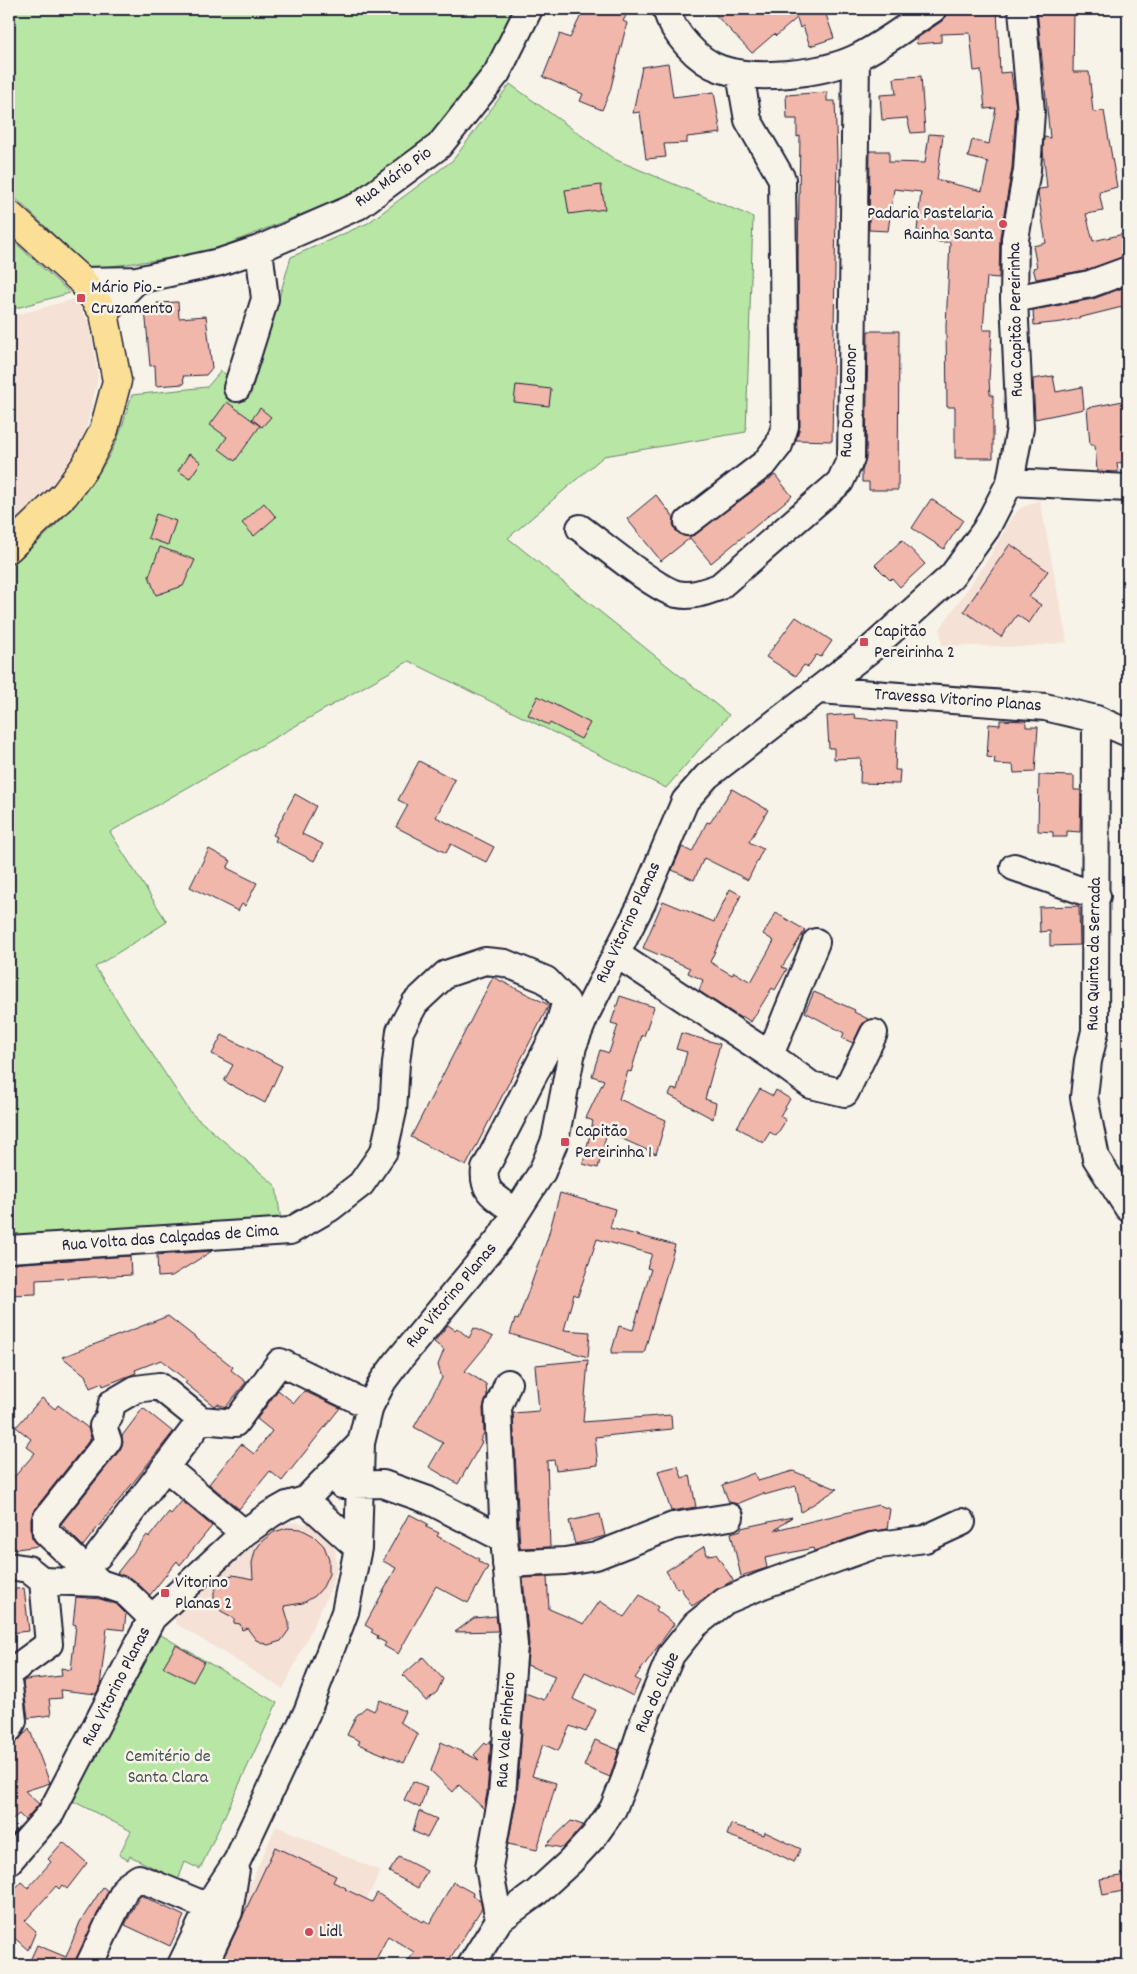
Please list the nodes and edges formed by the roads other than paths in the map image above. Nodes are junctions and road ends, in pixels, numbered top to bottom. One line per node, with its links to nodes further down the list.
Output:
1 (529, 9): 8 (street, Rua Mário Pio)
2 (666, 9): 6 (street)
3 (933, 9): 5 (street)
4 (1022, 9): 12 (street, Rua Capitão Pereirinha)
5 (856, 58): 6 (street); 18 (street, Rua Dona Leonor)
6 (740, 74): 17 (street)
7 (9, 215): 10 (main road)
8 (259, 249): 11 (street, Rua Mário Pio); 14 (street)
9 (1128, 270): 12 (street)
10 (82, 280): 11 (street, Rua Mário Pio); 13 (main road)
11 (137, 280): 13 (street)
12 (1014, 298): 15 (street, Rua Capitão Pereirinha)
13 (104, 313): 19 (main road)
14 (237, 388)
15 (1010, 482): 16 (street); 20 (street, Rua Vitorino Planas)
16 (1128, 488)
17 (688, 522)
18 (580, 528)
19 (9, 548)
20 (820, 690): 21 (street, Travessa Vitorino Planas); 26 (street, Rua Vitorino Planas)
21 (1096, 719): 22 (street, Travessa Vitorino Planas); 24 (street, Rua Quinta da Serrada)
22 (1128, 733)
23 (1014, 867): 24 (street)
24 (1097, 896): 29 (street, Rua Quinta da Serrada)
25 (816, 942): 28 (street)
26 (616, 954): 28 (street); 30 (street, Rua Vitorino Planas)
27 (874, 1033): 28 (street)
28 (770, 1056)
29 (1128, 1208)
30 (516, 1212): 31 (street, Rua Volta das Calçadas de Cima); 33 (street, Rua Vitorino Planas)
31 (9, 1249)
32 (508, 1383): 43 (street, Rua Vale Pinheiro)
33 (370, 1406): 34 (street); 35 (street, Rua Vitorino Planas)
34 (200, 1420): 36 (street); 47 (street)
35 (361, 1443): 37 (street, Rua Vitorino Planas); 38 (street, Rua Vitorino Planas)
36 (165, 1467): 41 (street); 44 (street)
37 (360, 1491): 38 (street); 42 (street, Rua Vitorino Planas); 43 (street)
38 (313, 1493): 41 (street, Rua Vitorino Planas); 42 (street)
39 (730, 1518): 43 (street)
40 (962, 1522): 55 (street, Rua do Clube)
41 (244, 1533): 48 (street, Rua Vitorino Planas)
42 (358, 1548): 53 (street, Rua Vitorino Planas)
43 (505, 1552): 55 (street, Rua Vale Pinheiro)
44 (98, 1556)
45 (9, 1566): 46 (street)
46 (43, 1580): 47 (street); 49 (street)
47 (100, 1583): 48 (street)
48 (152, 1618): 52 (street, Rua Vitorino Planas)
49 (9, 1673)
50 (9, 1687): 51 (street)
51 (9, 1729)
52 (9, 1861)
53 (237, 1861): 54 (street); 58 (street)
54 (209, 1907): 56 (street); 57 (street)
55 (499, 1920): 59 (street, Rua do Clube)
56 (89, 1965)
57 (181, 1965)
58 (204, 1965)
59 (471, 1965)

